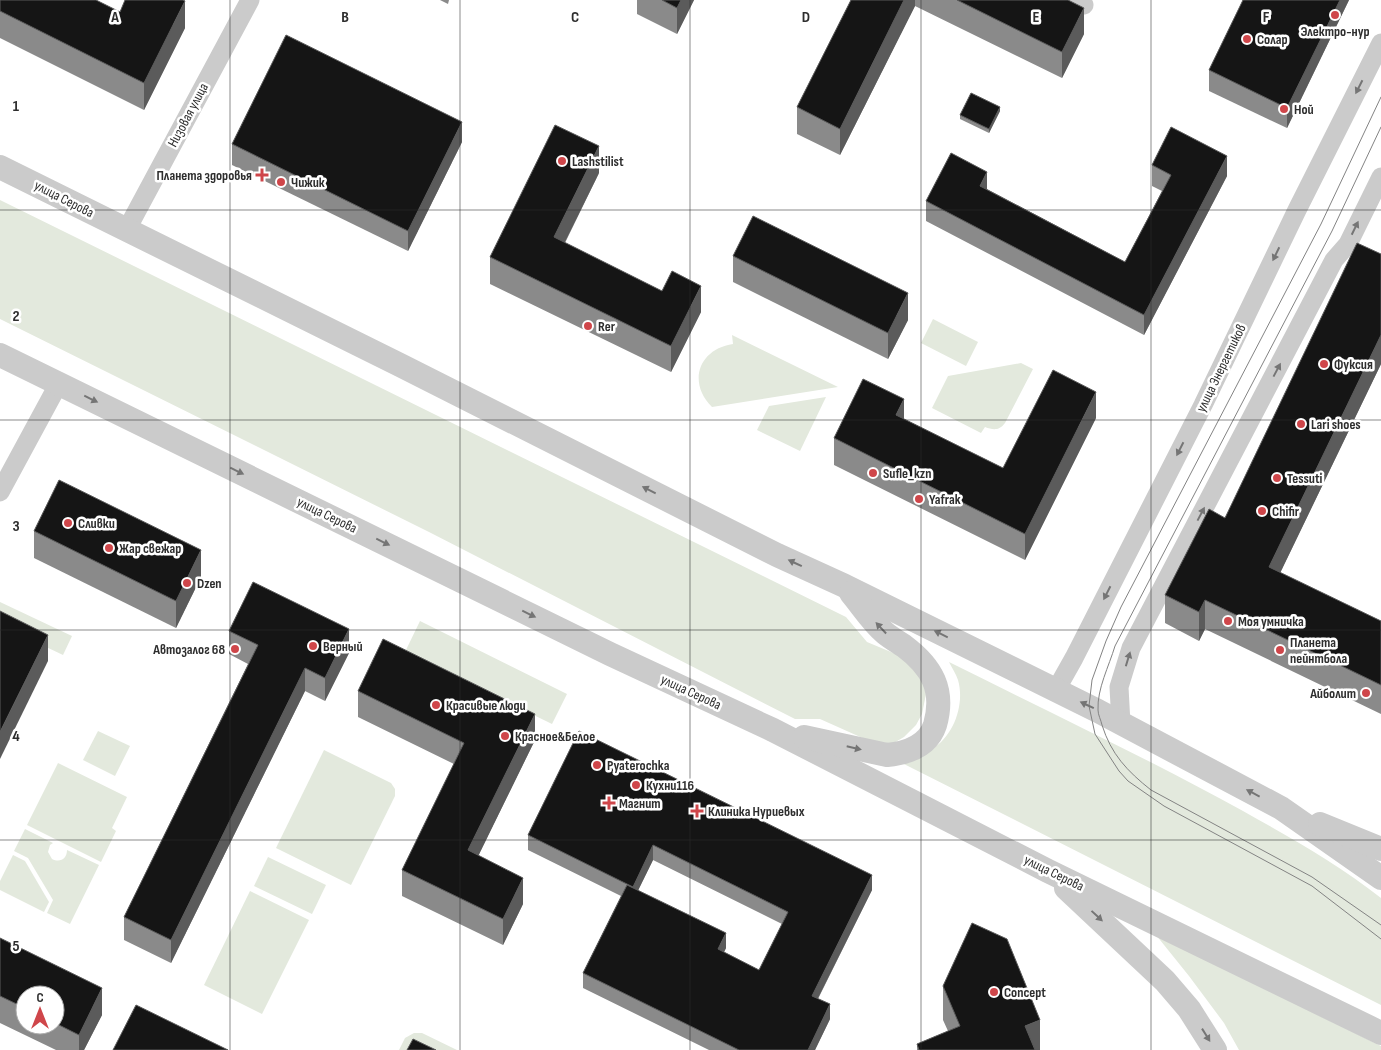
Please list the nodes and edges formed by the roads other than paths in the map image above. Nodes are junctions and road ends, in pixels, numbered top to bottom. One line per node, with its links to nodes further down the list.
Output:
1 (250, 0): 5 (street, Низовая улица)
2 (1381, 43): 10 (street, улица Энергетиков, one-way to 10)
3 (0, 167): 5 (street, улица Серова)
4 (1381, 177): 11 (street, one-way to 4)
5 (126, 231): 9 (street, улица Серова, one-way to 5)
6 (0, 354): 7 (street, улица Серова)
7 (59, 383): 8 (street); 12 (street, улица Серова, one-way to 12)
8 (0, 492)
9 (845, 586): 10 (street, улица Серова, one-way to 9); 12 (street, one-way to 9)
10 (1056, 690): 11 (street, улица Серова, one-way to 10)
11 (1121, 724): 13 (street, улица Серова, one-way to 11)
12 (773, 730): 15 (street, улица Серова)
13 (1281, 808): 14 (street, улица Серова); 16 (street, улица Серова)
14 (1381, 849)
15 (1048, 871): 17 (street, улица Серова); 18 (street, one-way to 18)
16 (1381, 878)
17 (1381, 1033)
18 (1215, 1050)

